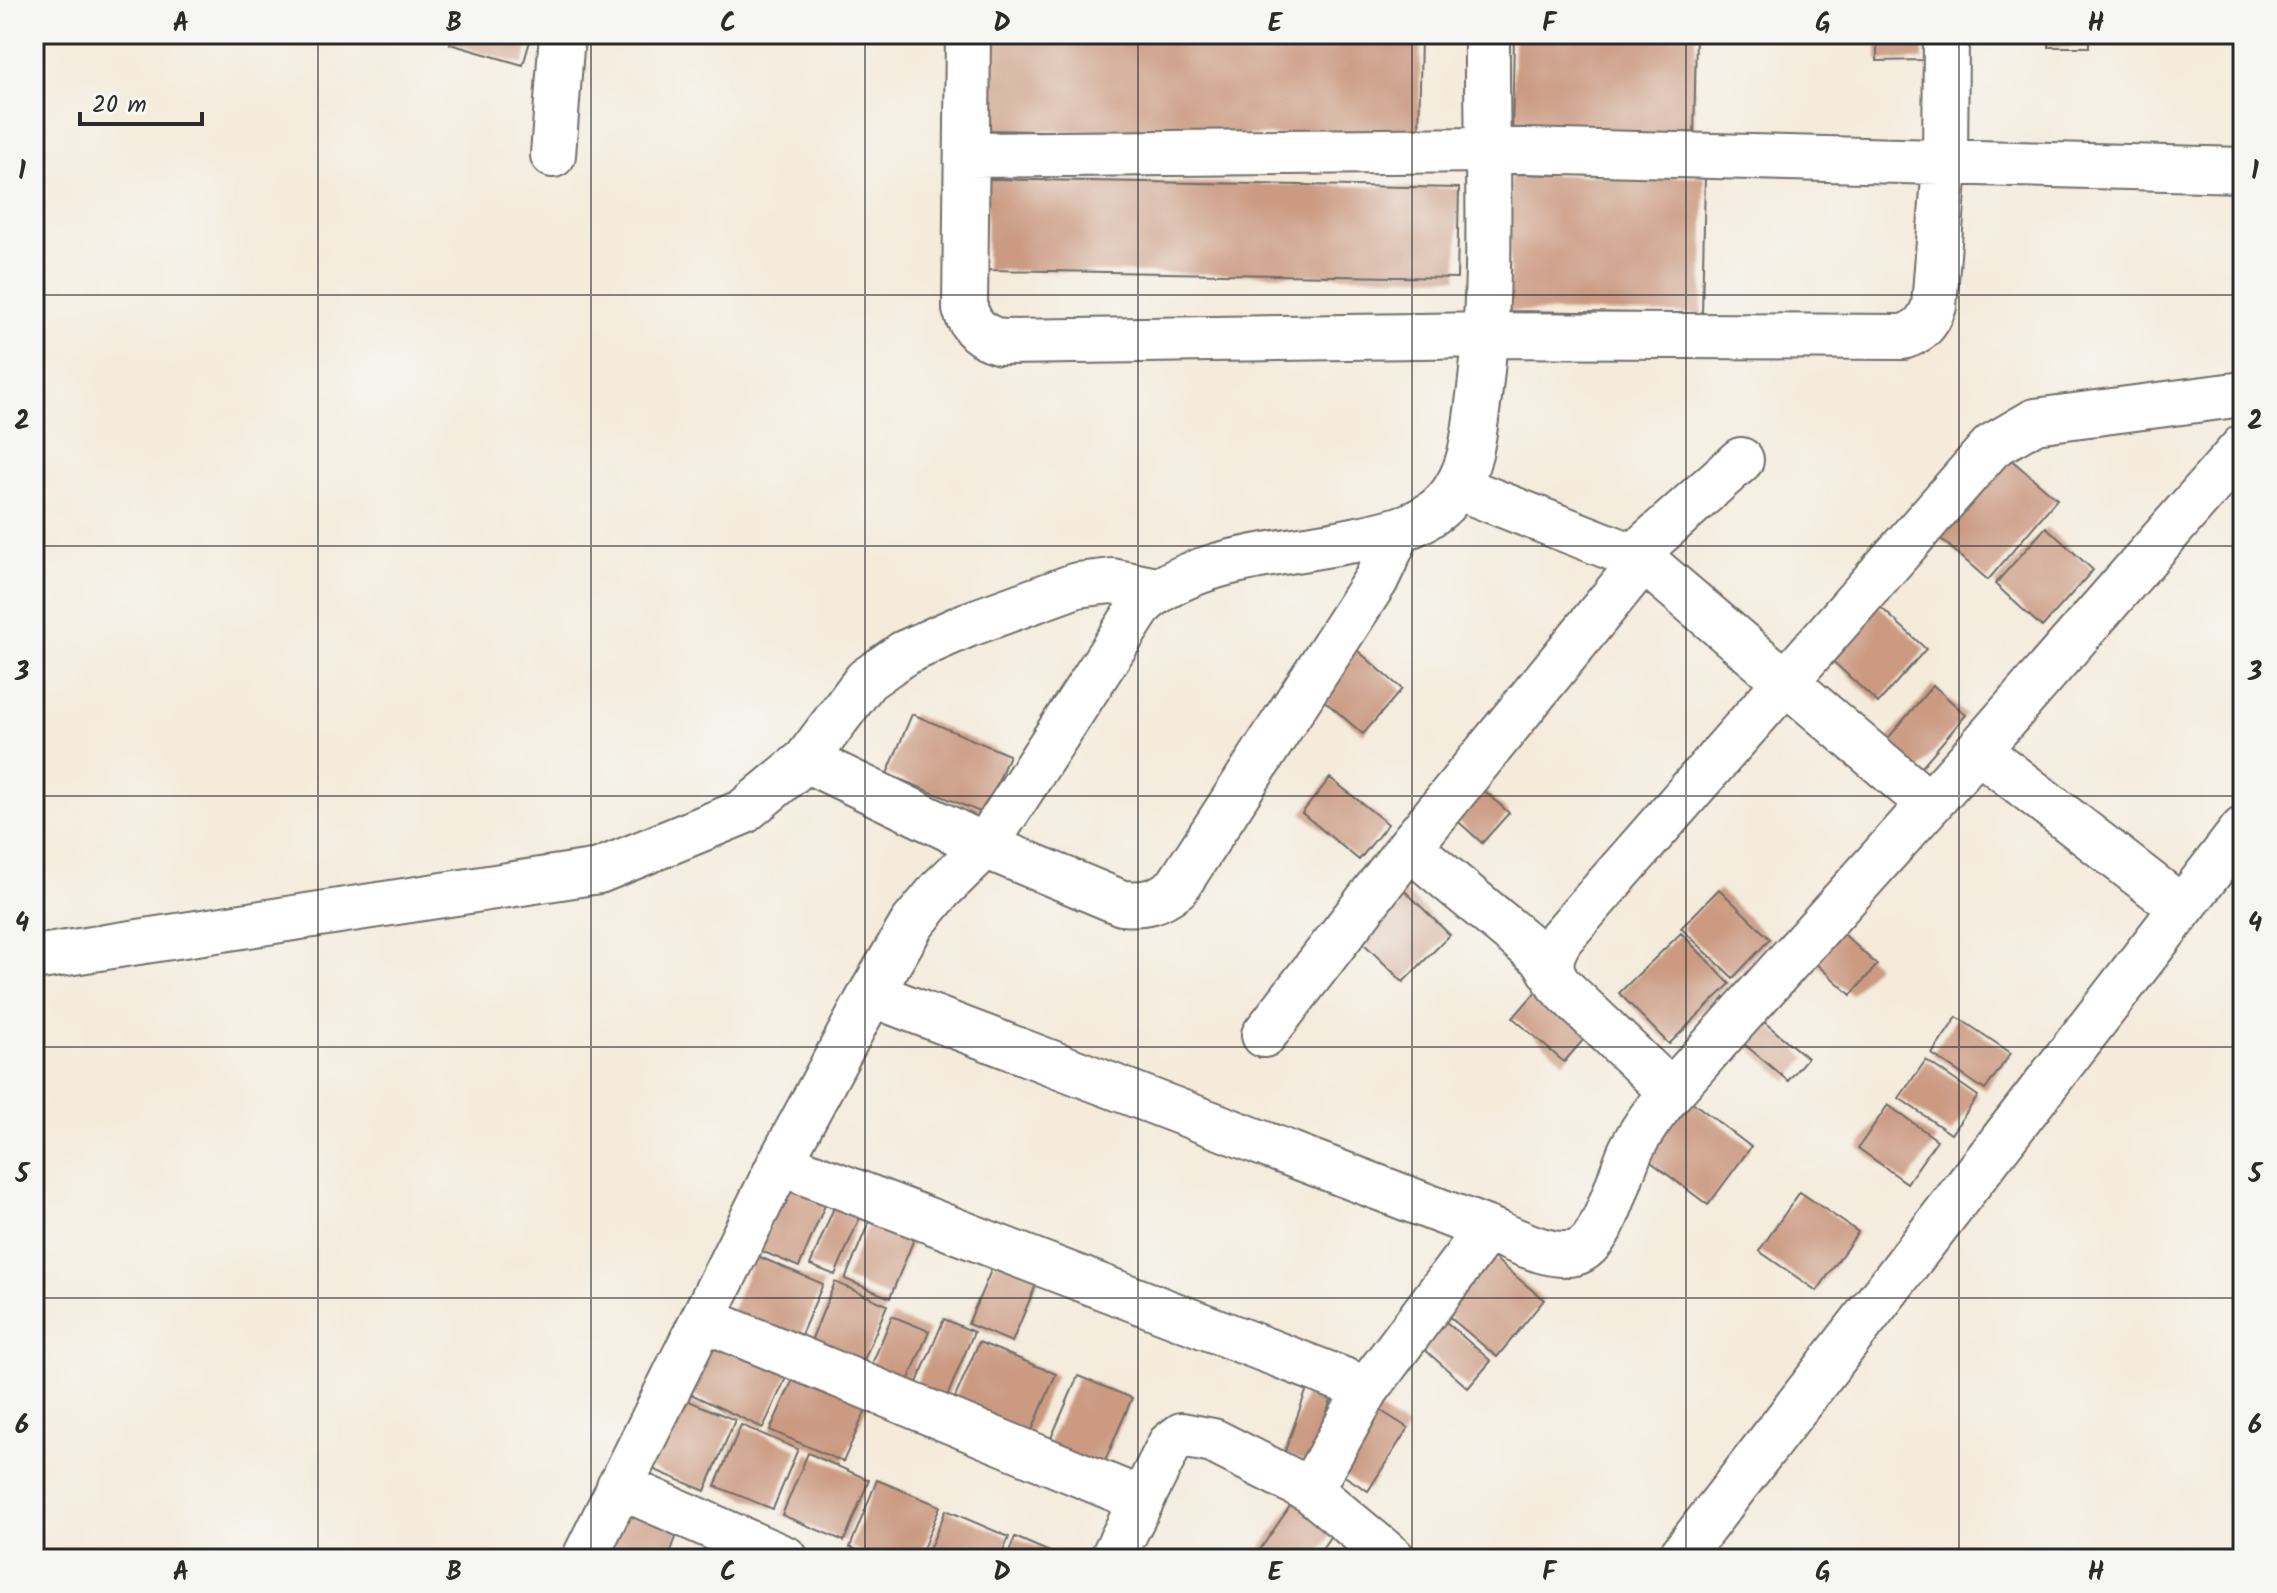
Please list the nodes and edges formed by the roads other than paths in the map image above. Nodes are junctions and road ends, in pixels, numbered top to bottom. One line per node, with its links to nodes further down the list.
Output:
1 (562, 34): 6 (street)
2 (968, 34): 7 (street)
3 (1487, 34): 5 (street)
4 (1946, 34): 8 (street)
5 (1486, 150): 7 (street); 8 (street); 10 (street)
6 (553, 155)
7 (967, 155): 10 (street)
8 (1945, 165): 9 (street); 10 (street)
9 (2243, 170)
10 (1488, 335): 14 (street)
11 (2243, 394): 18 (street)
12 (2243, 447): 19 (street)
13 (1741, 460): 16 (street)
14 (1457, 487): 15 (street); 16 (street)
15 (1399, 531): 17 (street); 23 (street)
16 (1643, 560): 18 (street); 24 (street)
17 (1157, 590): 20 (street); 23 (street)
18 (1784, 680): 21 (street); 27 (street)
19 (1978, 750): 21 (street); 25 (street)
20 (806, 760): 23 (street); 26 (street)
21 (1929, 804): 30 (street)
22 (2243, 829): 25 (street)
23 (985, 846): 28 (street)
24 (1409, 847): 27 (street); 29 (street)
25 (2182, 908): 42 (street)
26 (34, 958)
27 (1550, 970): 30 (street)
28 (871, 994): 31 (street); 32 (street)
29 (1264, 1035)
30 (1671, 1092): 32 (street)
31 (780, 1163): 33 (street); 34 (street)
32 (1487, 1229): 34 (street)
33 (705, 1320): 35 (street); 37 (street)
34 (1367, 1389): 36 (street)
35 (619, 1486): 38 (street); 39 (street)
36 (1310, 1490): 37 (street); 41 (street)
37 (1142, 1500): 40 (street)
38 (584, 1559)
39 (786, 1559)
40 (1112, 1559)
41 (1393, 1559)
42 (1679, 1559)

